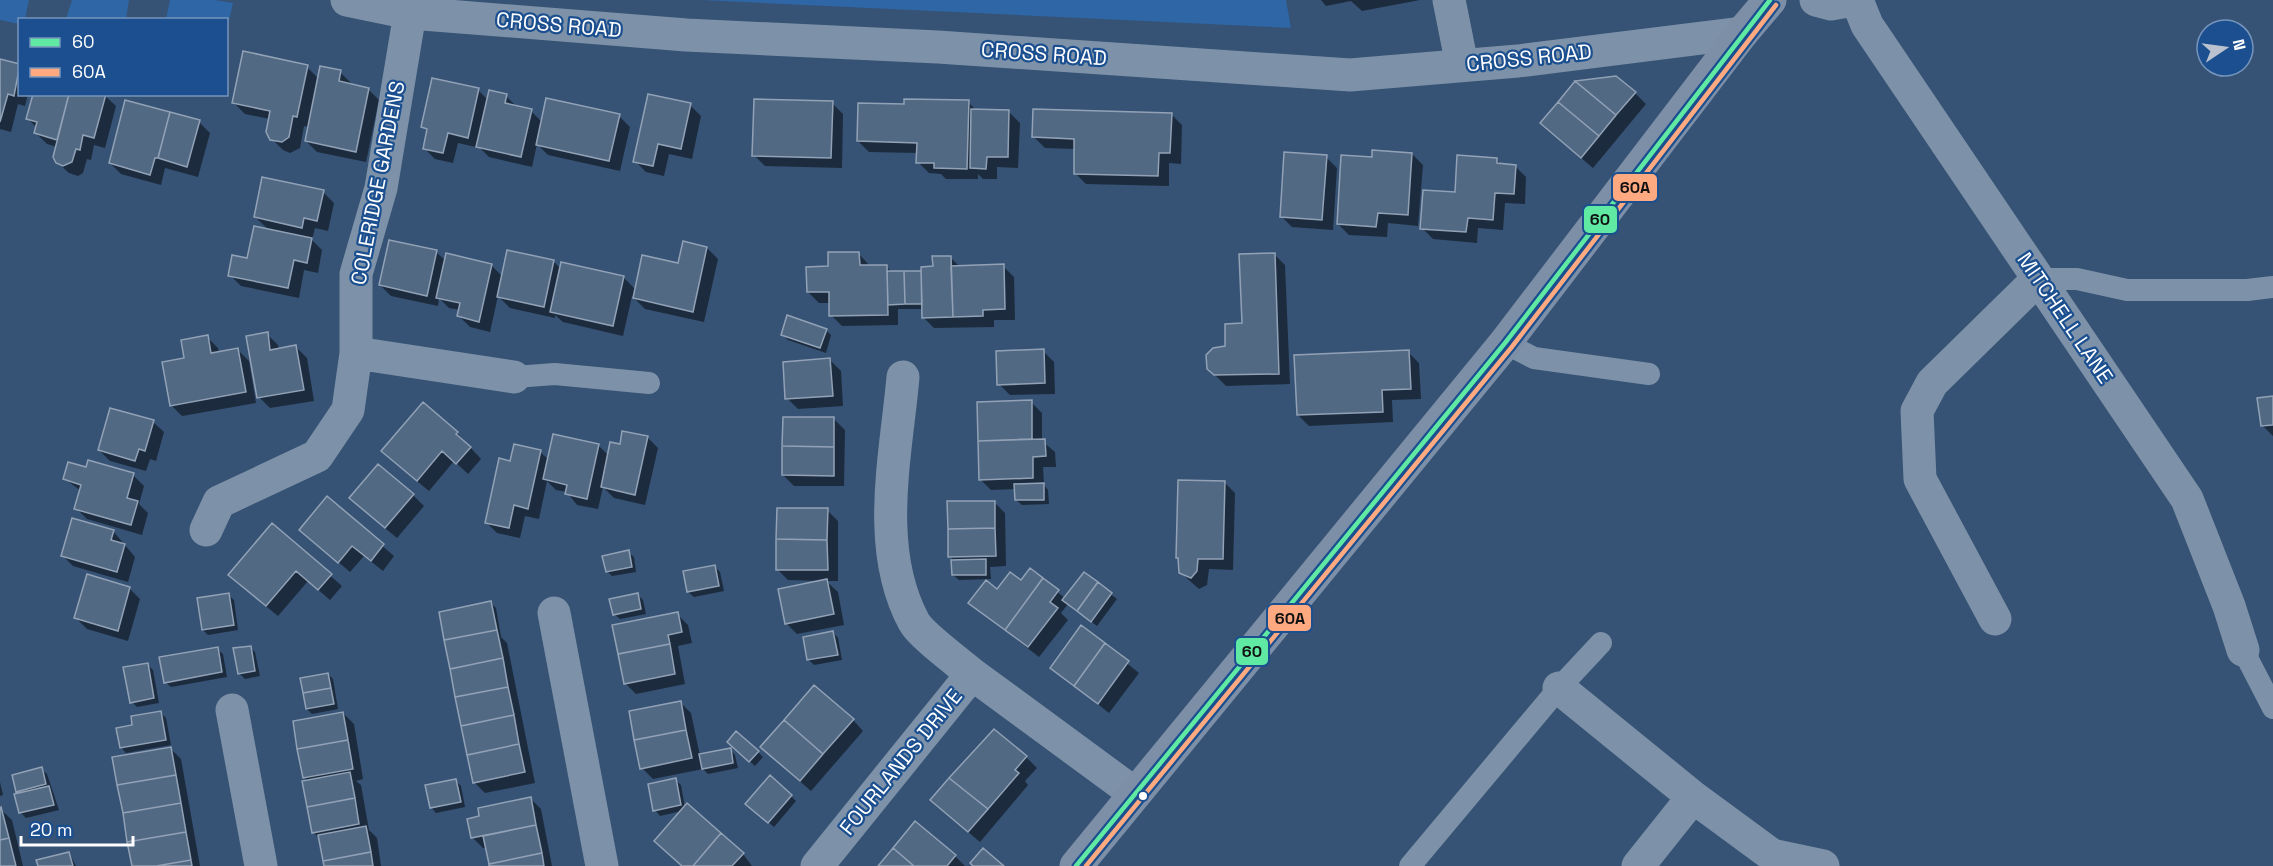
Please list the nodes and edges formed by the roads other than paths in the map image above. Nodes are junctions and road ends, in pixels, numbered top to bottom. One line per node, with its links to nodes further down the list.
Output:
1 (347, 0): 6 (street, CROSS ROAD)
2 (1449, 0): 8 (street)
3 (1770, 0): 7 (main road)
4 (1816, 0): 5 (street)
5 (1856, 0): 9 (street, MITCHELL LANE)
6 (410, 13): 8 (street, CROSS ROAD); 12 (street, COLERIDGE GARDENS)
7 (1742, 33): 8 (street, CROSS ROAD); 11 (main road)
8 (1462, 65)
9 (2038, 279): 10 (lane); 19 (street); 21 (street, MITCHELL LANE)
10 (2273, 286)
11 (1505, 343): 13 (lane); 26 (main road)
12 (356, 353): 14 (street); 17 (street, COLERIDGE GARDENS)
13 (1649, 374)
14 (514, 377): 16 (lane)
15 (903, 377): 22 (street)
16 (649, 382)
17 (206, 530)
18 (554, 613): 29 (street)
19 (1995, 619)
20 (1601, 643): 23 (lane)
21 (2243, 650): 24 (lane)
22 (972, 674): 26 (street, FOURLANDS DRIVE); 30 (street, FOURLANDS DRIVE)
23 (1559, 688): 27 (street); 32 (lane)
24 (2273, 708)
25 (232, 710): 28 (street)
26 (1134, 793): 31 (main road)
27 (1693, 797): 33 (street); 34 (street)
28 (261, 866)
29 (603, 866)
30 (816, 866)
31 (1076, 866)
32 (1410, 866)
33 (1638, 866)
34 (1823, 866)

